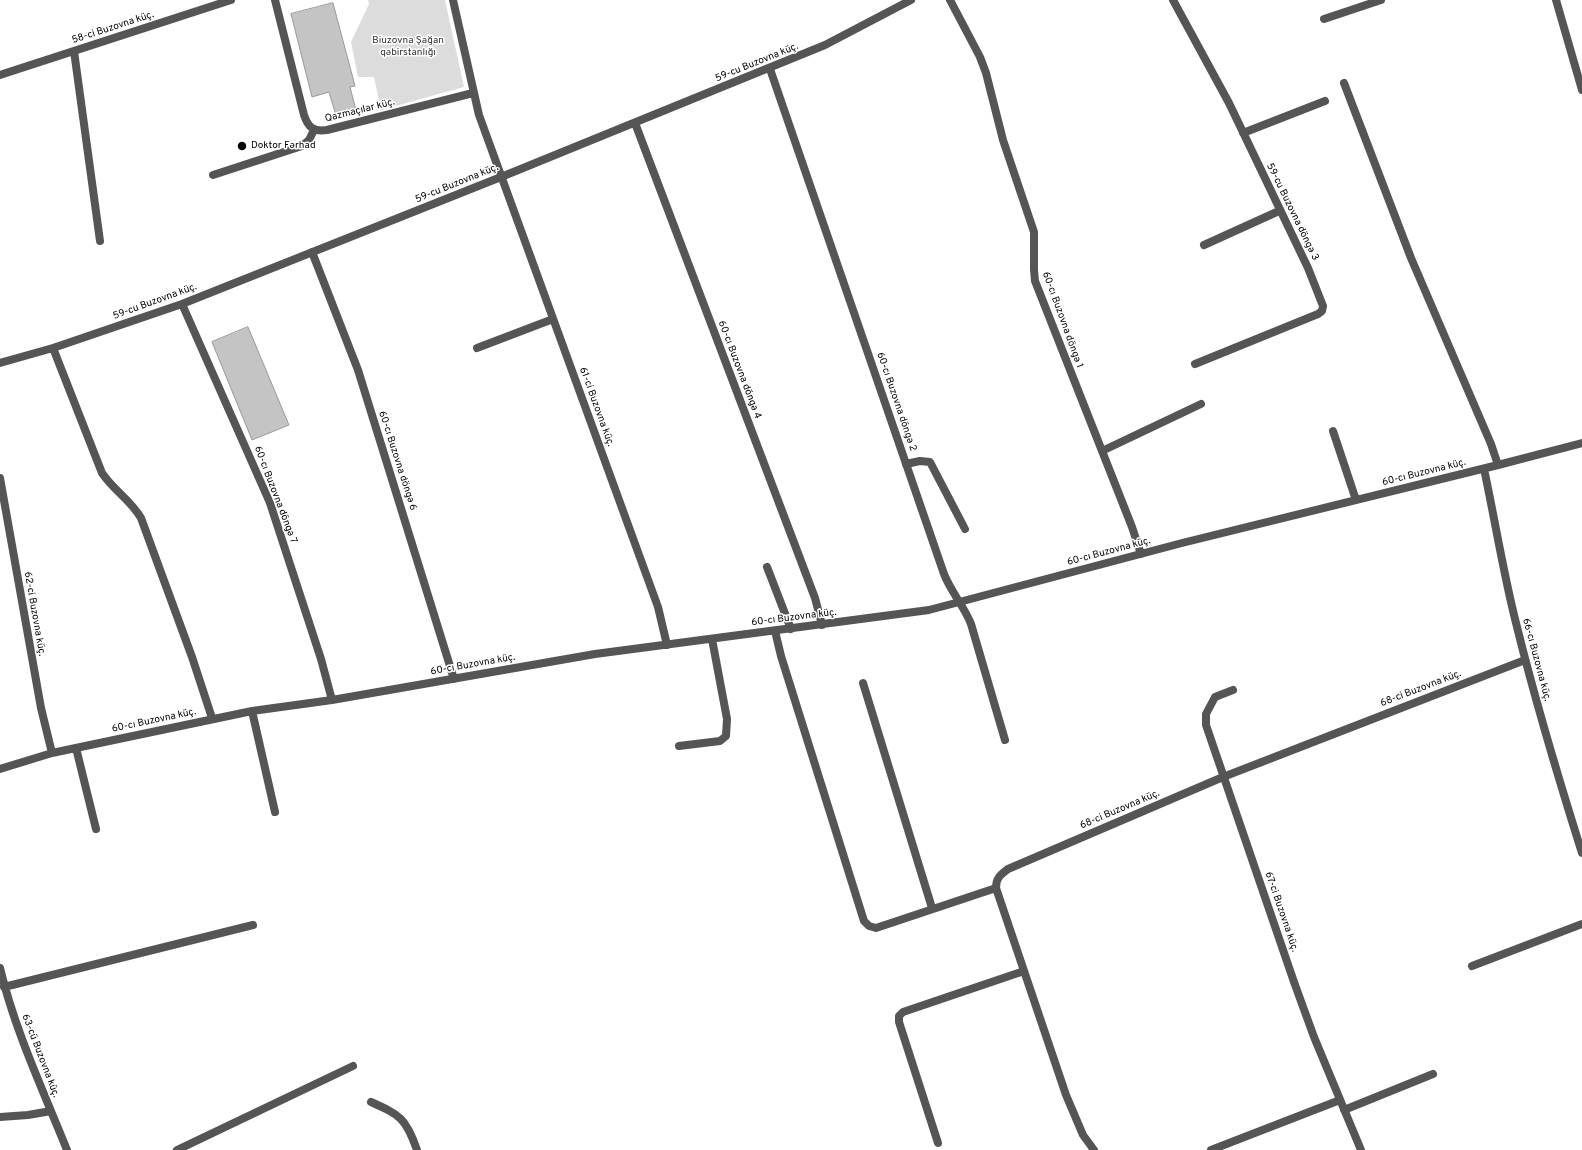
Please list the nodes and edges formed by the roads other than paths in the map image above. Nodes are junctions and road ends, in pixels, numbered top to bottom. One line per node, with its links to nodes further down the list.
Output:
1 (231, 0): 10 (street, 58-ci Buzovna küç.)
2 (275, 0): 18 (street, Qazmaçılar küç.)
3 (452, 0): 15 (street, 61-ci Buzovna küç.)
4 (912, 0): 11 (street, 59-cu Buzovna küç.)
5 (950, 0): 35 (street, 60-cı Buzovna döngə 1)
6 (1173, 0): 19 (street, 59-cu Buzovna döngə 3)
7 (1381, 0): 9 (street)
8 (1556, 0): 14 (street)
9 (1324, 18)
10 (74, 51): 12 (street, 58-ci Buzovna küç.); 23 (street)
11 (770, 69): 17 (street, 59-cu Buzovna küç.); 36 (street, 60-cı Buzovna döngə 2)
12 (0, 75)
13 (1344, 83): 37 (street)
14 (1582, 90)
15 (474, 93): 18 (street, Qazmaçılar küç.); 21 (street, 61-ci Buzovna küç.)
16 (1325, 101): 19 (street)
17 (635, 123): 21 (street, 59-cu Buzovna küç.); 46 (street, 60-cı Buzovna döngə 4)
18 (314, 130): 20 (street)
19 (1243, 133): 22 (street, 59-cu Buzovna döngə 3)
20 (213, 176)
21 (501, 177): 25 (street, 59-cu Buzovna küç.); 27 (street, 61-ci Buzovna küç.)
22 (1279, 211): 24 (street); 31 (street, 59-cu Buzovna döngə 3)
23 (100, 241)
24 (1204, 245)
25 (312, 252): 26 (street, 59-cu Buzovna küç.); 52 (street, 60-cı Buzovna döngə 6)
26 (182, 304): 28 (street, 59-cu Buzovna küç.); 55 (street, 60-cı Buzovna döngə 7)
27 (553, 319): 29 (street); 50 (street, 61-ci Buzovna küç.)
28 (53, 348): 30 (street, 59-cu Buzovna küç.); 57 (street)
29 (477, 348)
30 (0, 363)
31 (1195, 364)
32 (1201, 404): 35 (street)
33 (1333, 431): 40 (street)
34 (1582, 443): 37 (street, 60-cı Buzovna küç.)
35 (1102, 451): 43 (street, 60-cı Buzovna döngə 1)
36 (906, 464): 42 (street); 45 (street, 60-cı Buzovna döngə 2)
37 (1498, 465): 38 (street, 60-cı Buzovna küç.)
38 (1484, 469): 40 (street, 60-cı Buzovna küç.); 51 (street, 66-cı Buzovna küç.)
39 (0, 478): 41 (street, 62-ci Buzovna küç.)
40 (1356, 500): 43 (street, 60-cı Buzovna küç.)
41 (3, 519): 61 (street, 62-ci Buzovna küç.)
42 (965, 529)
43 (1141, 554): 45 (street, 60-cı Buzovna küç.)
44 (767, 567): 47 (street)
45 (960, 603): 46 (street, 60-cı Buzovna küç.); 58 (street, 60-cı Buzovna döngə 2)
46 (822, 625): 47 (street, 60-cı Buzovna küç.)
47 (791, 629): 48 (street, 60-cı Buzovna küç.)
48 (775, 631): 49 (street, 60-cı Buzovna küç.); 68 (street)
49 (712, 639): 50 (street, 60-cı Buzovna küç.); 59 (street)
50 (667, 645): 52 (street, 60-cı Buzovna küç.)
51 (1525, 660): 63 (street, 68-ci Buzovna küç.); 66 (street, 66-cı Buzovna küç.)
52 (454, 679): 55 (street, 60-cı Buzovna küç.)
53 (863, 683): 68 (street)
54 (1233, 690): 63 (street, 67-ci Buzovna küç.)
55 (332, 700): 56 (street, 60-cı Buzovna küç.)
56 (252, 711): 57 (street, 60-cı Buzovna küç.); 64 (street)
57 (212, 718): 60 (street, 60-cı Buzovna küç.)
58 (1005, 740)
59 (679, 746)
60 (76, 748): 61 (street, 60-cı Buzovna küç.); 65 (street)
61 (52, 753): 62 (street, 60-cı Buzovna küç.)
62 (0, 769)
63 (1223, 777): 67 (street, 68-ci Buzovna küç.); 77 (street, 67-ci Buzovna küç.)
64 (275, 812)
65 (96, 829)
66 (1582, 853)
67 (996, 888): 68 (street); 73 (street)
68 (932, 908)
69 (1582, 924): 71 (street)
70 (253, 925): 74 (street)
71 (1472, 966)
72 (0, 968): 74 (street, 63-cü Buzovna küç.)
73 (1024, 971): 82 (street); 83 (street)
74 (4, 987): 80 (street, 63-cü Buzovna küç.)
75 (353, 1066): 85 (street)
76 (1433, 1074): 79 (street)
77 (1340, 1100): 79 (street, 67-ci Buzovna küç.); 87 (street)
78 (371, 1102): 86 (street)
79 (1344, 1110): 88 (street, 67-ci Buzovna küç.)
80 (51, 1111): 81 (street); 84 (street, 63-cü Buzovna küç.)
81 (0, 1117)
82 (938, 1143)
83 (1091, 1149)
84 (67, 1150)
85 (177, 1150)
86 (418, 1150)
87 (1211, 1150)
88 (1361, 1150)

